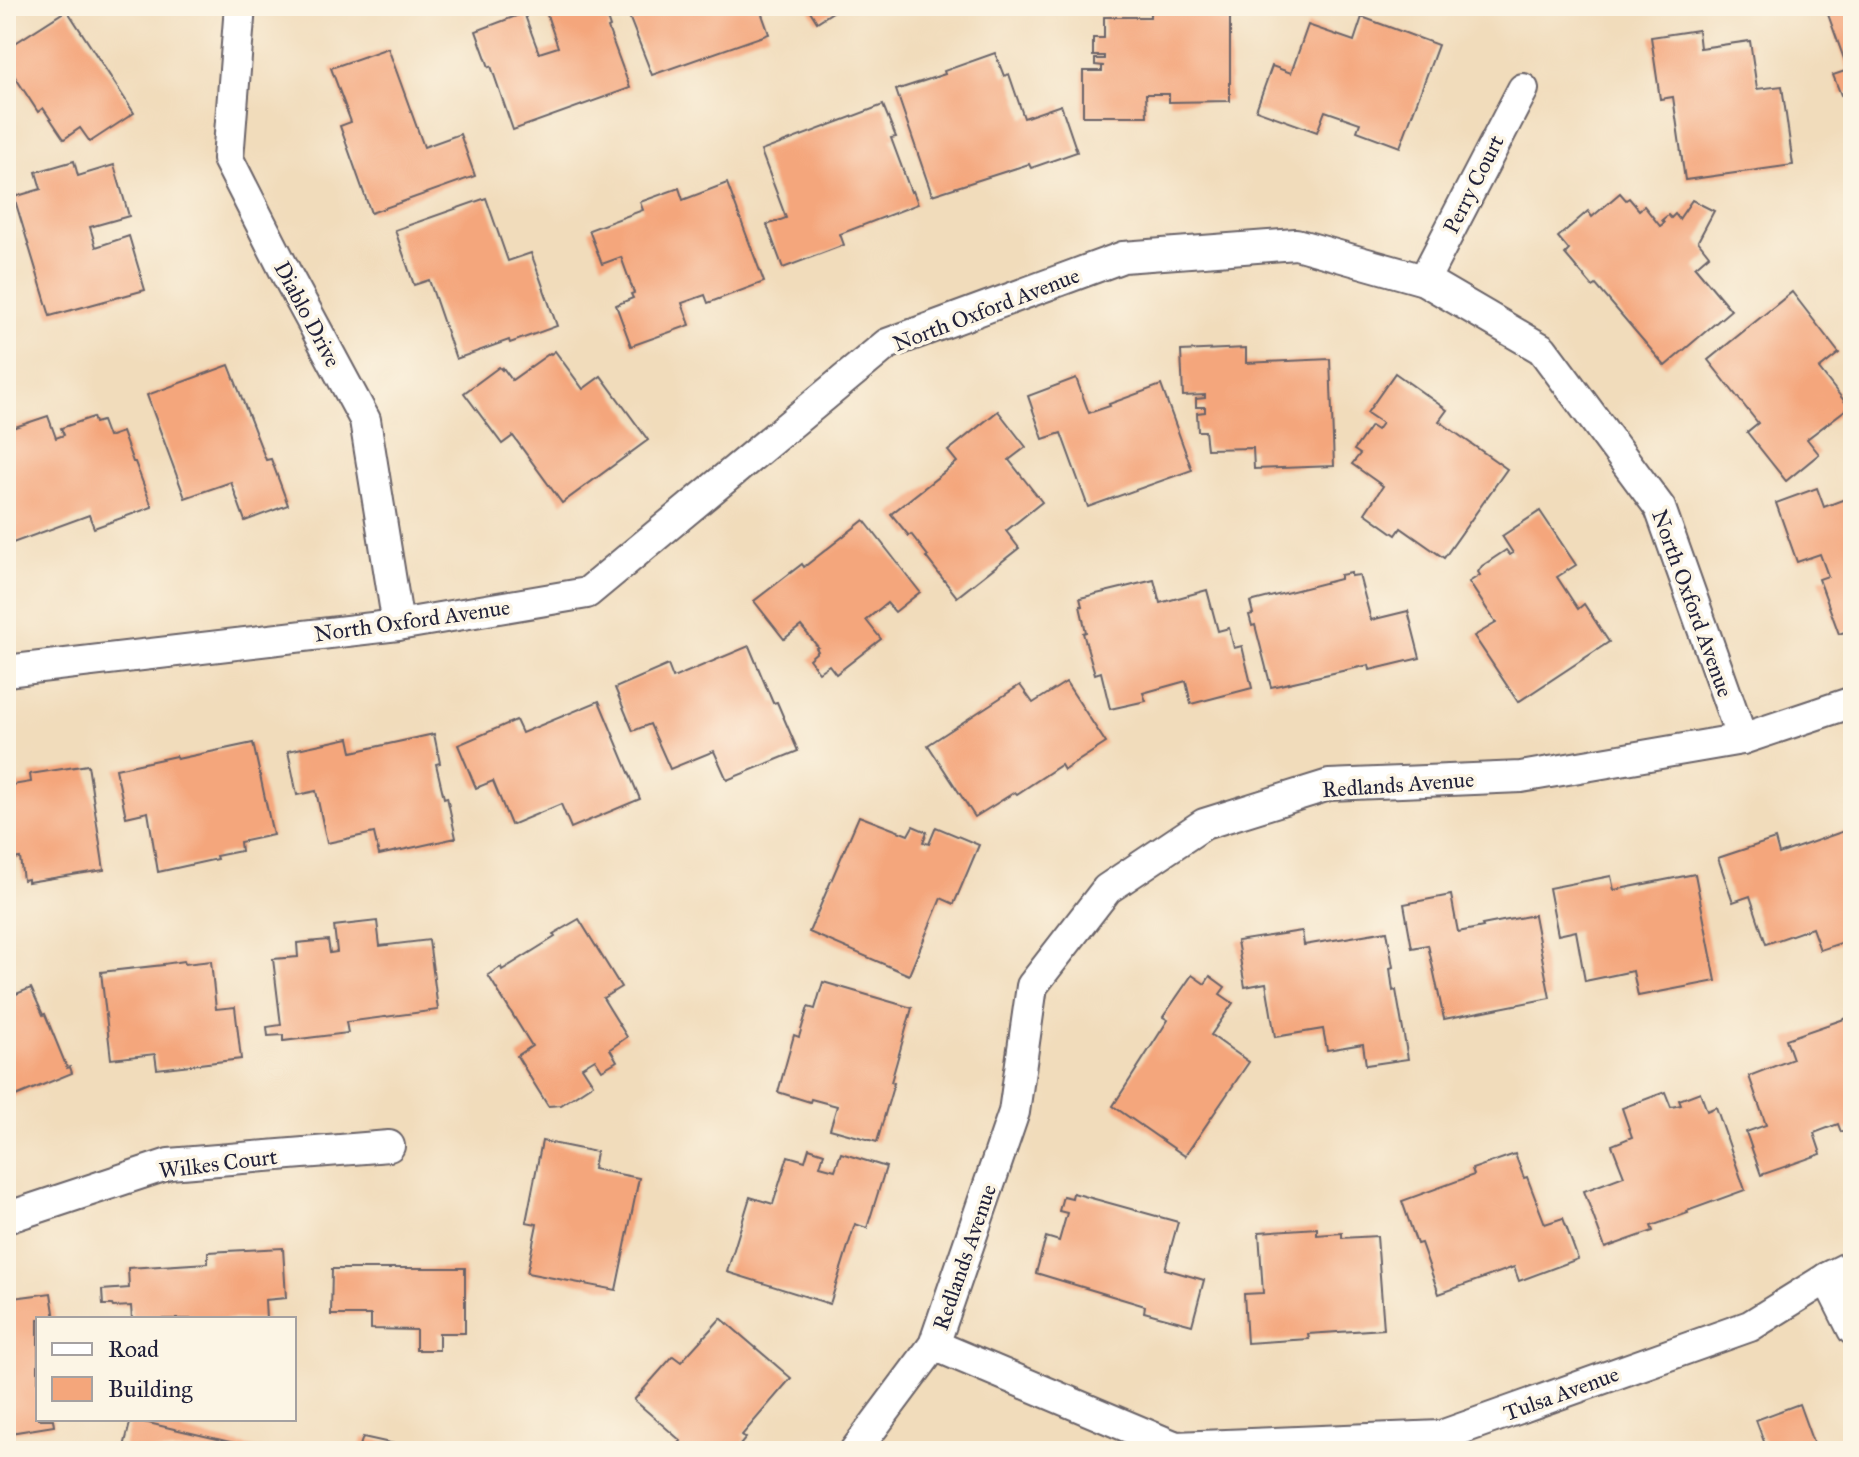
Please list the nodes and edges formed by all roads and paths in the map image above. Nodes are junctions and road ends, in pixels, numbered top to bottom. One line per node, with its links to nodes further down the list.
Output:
1 (240, 6): 4 (street, Diablo Drive)
2 (1523, 89): 3 (street, Perry Court)
3 (1424, 280): 4 (street, North Oxford Avenue); 7 (street, North Oxford Avenue)
4 (398, 625): 5 (street, North Oxford Avenue)
5 (6, 671)
6 (1853, 702): 7 (street, Redlands Avenue)
7 (1742, 739): 12 (street, Redlands Avenue)
8 (389, 1146): 9 (street, Wilkes Court)
9 (6, 1218)
10 (1840, 1271): 11 (street); 12 (street, Tulsa Avenue)
11 (1853, 1330)
12 (934, 1345): 13 (street, Redlands Avenue)
13 (855, 1451)

